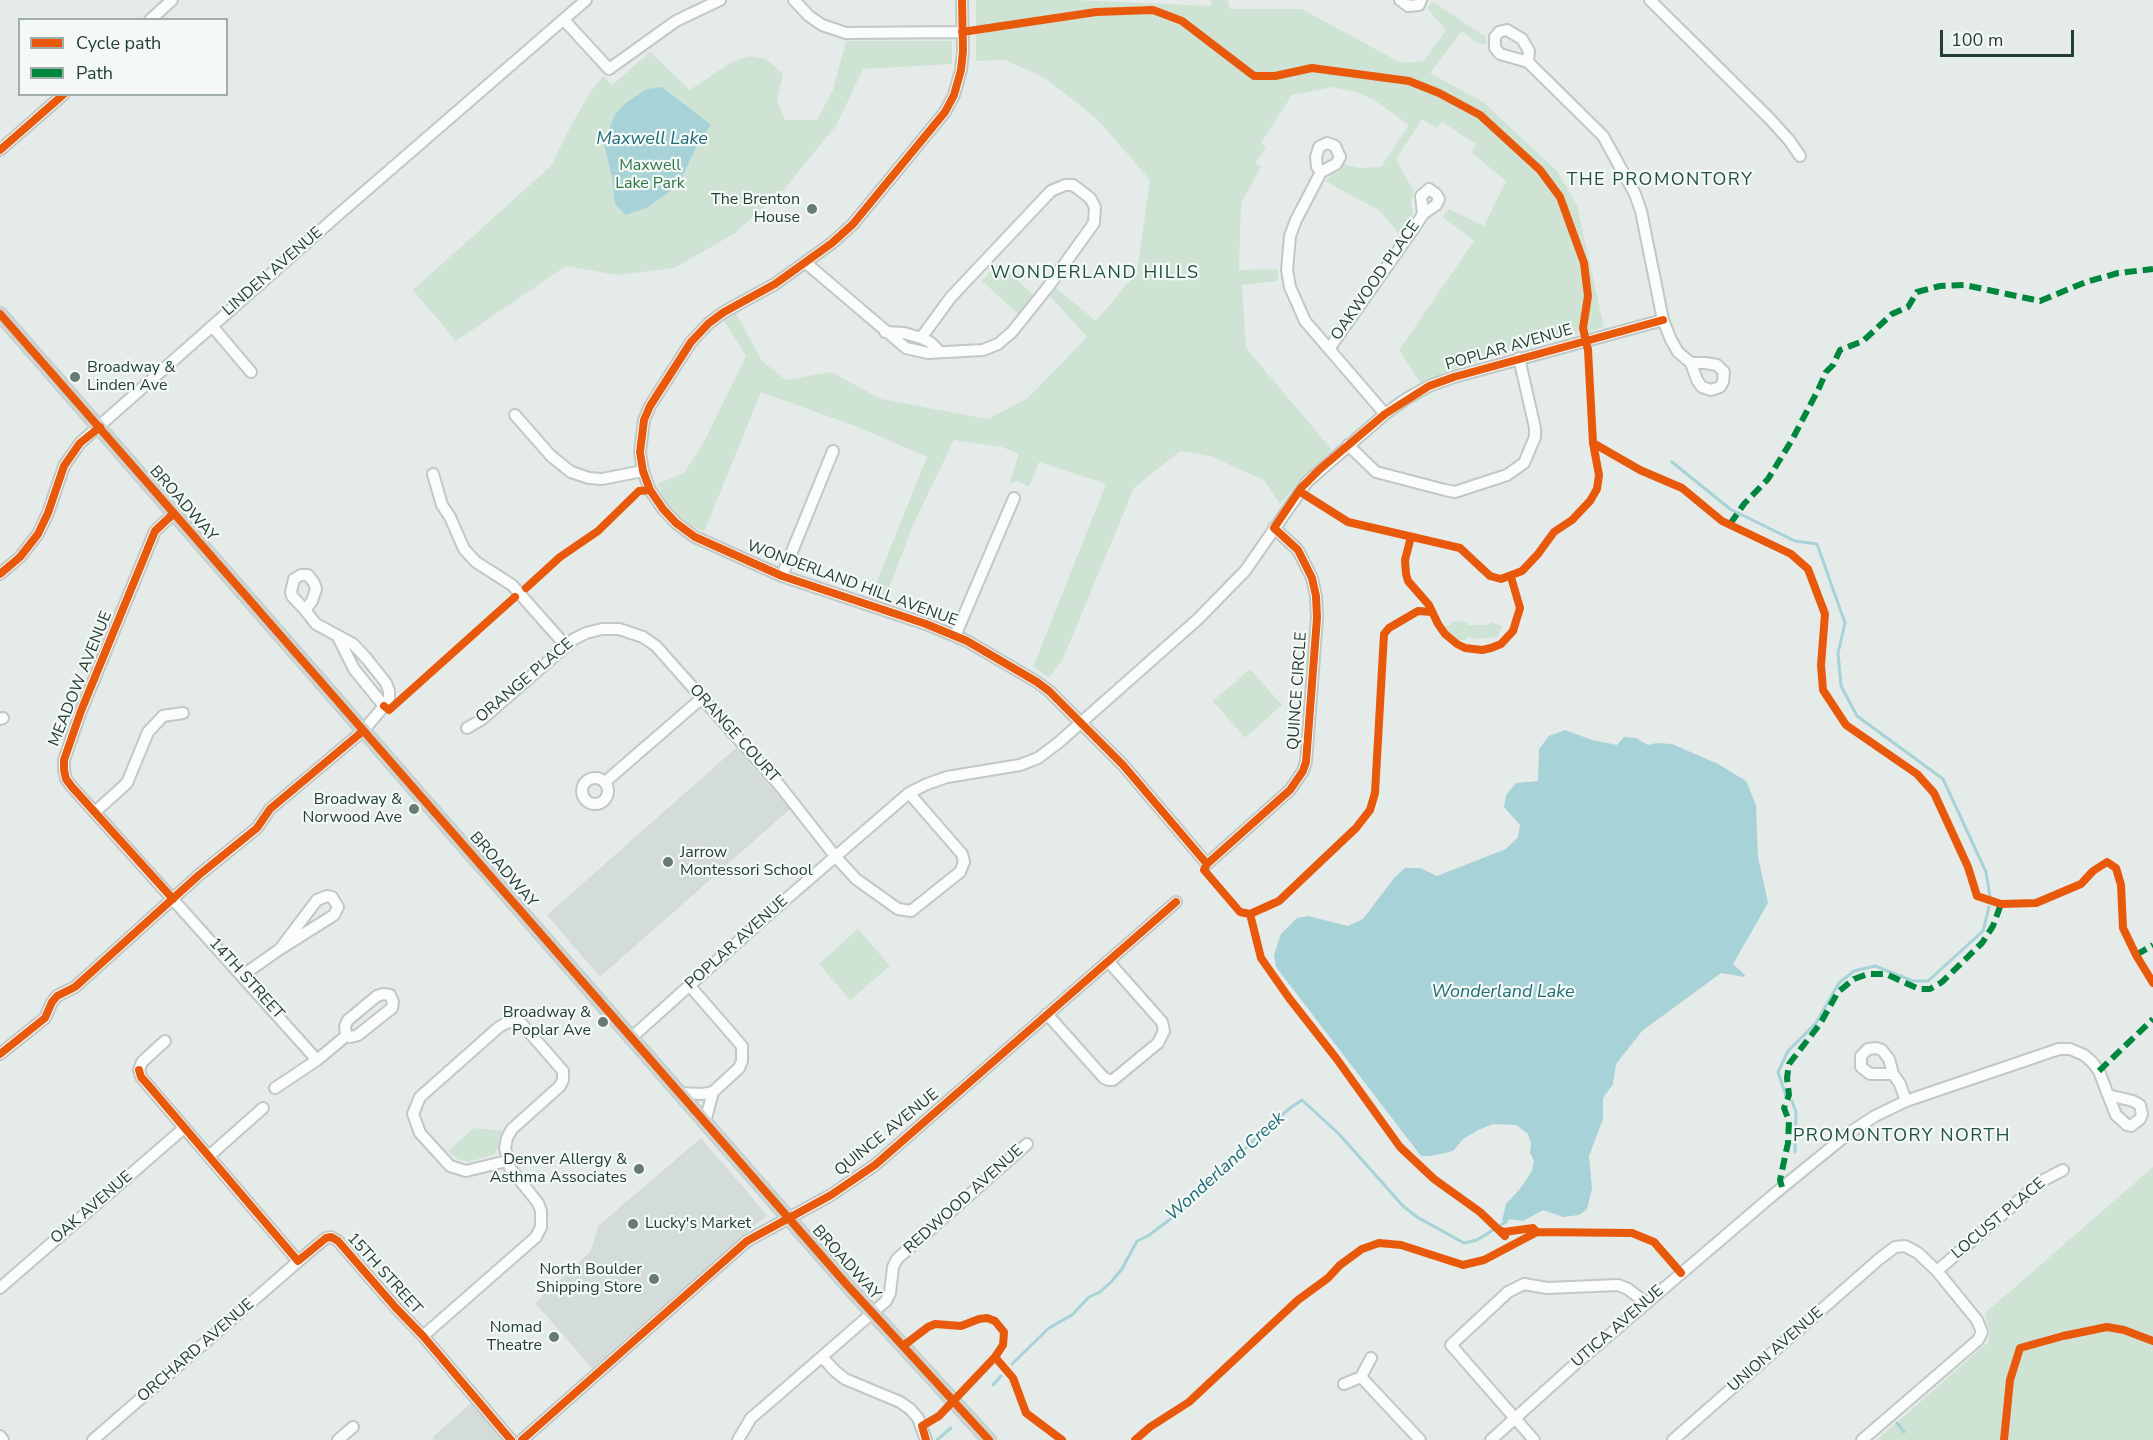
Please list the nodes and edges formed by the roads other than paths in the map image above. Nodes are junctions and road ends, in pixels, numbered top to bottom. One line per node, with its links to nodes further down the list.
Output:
1 (172, 0): 9 (street)
2 (586, 0): 10 (street, LINDEN AVENUE)
3 (720, 0): 10 (street)
4 (794, 0): 11 (street)
5 (962, 0): 11 (street, WONDERLAND HILL AVENUE)
6 (1400, 0): 7 (street)
7 (1421, 0)
8 (1650, 0): 15 (street)
9 (152, 18)
10 (564, 20): 21 (street, LINDEN AVENUE)
11 (962, 32): 18 (street, WONDERLAND HILL AVENUE)
12 (1528, 62): 20 (street)
13 (62, 96): 14 (street)
14 (0, 150)
15 (1800, 156)
16 (1321, 172): 24 (street)
17 (1423, 214): 24 (street, OAKWOOD PLACE)
18 (806, 263): 22 (street); 34 (street, WONDERLAND HILL AVENUE)
19 (0, 314): 31 (main road, BROADWAY)
20 (1663, 320): 26 (street, POPLAR AVENUE); 27 (street)
21 (212, 326): 28 (street); 31 (street, LINDEN AVENUE)
22 (885, 332): 23 (street); 25 (street)
23 (921, 338): 25 (street); 25 (street)
24 (1329, 349): 29 (street)
25 (939, 351)
26 (1519, 358): 29 (street, POPLAR AVENUE); 32 (street)
27 (1691, 363)
28 (251, 372)
29 (1385, 414): 32 (street, POPLAR AVENUE)
30 (515, 415): 34 (street)
31 (100, 427): 37 (main road, BROADWAY); 39 (street, LINDEN AVENUE)
32 (1348, 445): 38 (street, POPLAR AVENUE)
33 (833, 451): 40 (street)
34 (643, 471): 40 (street, WONDERLAND HILL AVENUE)
35 (433, 474): 45 (street)
36 (1014, 498): 44 (street)
37 (173, 514): 51 (main road, BROADWAY); 54 (street, MEADOW AVENUE)
38 (1274, 528): 49 (street, POPLAR AVENUE); 56 (street, QUINCE CIRCLE)
39 (0, 574)
40 (782, 576): 44 (street, WONDERLAND HILL AVENUE)
41 (305, 610): 43 (street)
42 (620, 629): 45 (street, ORANGE PLACE); 46 (street, ORANGE COURT)
43 (337, 636): 47 (street); 47 (street)
44 (955, 636): 49 (street, WONDERLAND HILL AVENUE)
45 (566, 646): 50 (street, ORANGE PLACE)
46 (702, 698): 52 (street); 55 (street, ORANGE COURT)
47 (384, 706): 51 (street)
48 (183, 713): 54 (street)
49 (1080, 724): 53 (street, POPLAR AVENUE); 56 (street, WONDERLAND HILL AVENUE)
50 (467, 728)
51 (363, 731): 57 (street); 65 (main road, BROADWAY)
52 (606, 783)
53 (909, 793): 55 (street, POPLAR AVENUE); 55 (street, ORANGE COURT)
54 (95, 812): 57 (street, MEADOW AVENUE)
55 (835, 856): 62 (street, POPLAR AVENUE)
56 (1207, 864)
57 (173, 899): 61 (street, 14TH STREET); 67 (street)
58 (1176, 902): 60 (street, QUINCE AVENUE)
59 (280, 949): 59 (street); 61 (street)
60 (1108, 961): 63 (street, QUINCE AVENUE); 63 (street)
61 (243, 975): 68 (street, 14TH STREET)
62 (689, 985): 65 (street, POPLAR AVENUE); 71 (street)
63 (1047, 1014): 82 (street, QUINCE AVENUE)
64 (346, 1036): 64 (street); 68 (street)
65 (631, 1038): 72 (main road, BROADWAY)
66 (165, 1041): 77 (street)
67 (0, 1053)
68 (317, 1060): 70 (street)
69 (1893, 1074): 74 (street)
70 (275, 1088)
71 (713, 1092): 72 (street); 76 (street)
72 (679, 1093): 76 (main road, BROADWAY)
73 (2108, 1095): 74 (street)
74 (1906, 1101): 86 (street, UTICA AVENUE)
75 (263, 1108): 79 (street)
76 (705, 1122): 82 (main road, BROADWAY)
77 (184, 1128): 79 (street); 85 (street, OAK AVENUE)
78 (1027, 1144): 87 (street, REDWOOD AVENUE)
79 (208, 1156): 83 (street)
80 (507, 1161): 80 (street); 88 (street)
81 (2063, 1170): 84 (street, LOCUST PLACE)
82 (789, 1218): 87 (main road, BROADWAY); 100 (street, QUINCE AVENUE)
83 (298, 1261): 88 (street, 15TH STREET); 97 (street, ORCHARD AVENUE)
84 (1937, 1271): 107 (street, UNION AVENUE); 108 (street)
85 (0, 1288)
86 (1646, 1303): 93 (street, UTICA AVENUE); 93 (street)
87 (873, 1313): 89 (street, REDWOOD AVENUE); 103 (main road, BROADWAY)
88 (423, 1336): 99 (street, 15TH STREET)
89 (822, 1357): 101 (street, REDWOOD AVENUE); 102 (street)
90 (1371, 1359): 91 (street)
91 (1361, 1377): 92 (street); 104 (street)
92 (1344, 1384)
93 (1514, 1418): 105 (street, UTICA AVENUE); 106 (street)
94 (352, 1427): 98 (street)
95 (0, 1436): 96 (street)
96 (3, 1440)
97 (93, 1440)
98 (338, 1440)
99 (511, 1440)
100 (522, 1440)
101 (738, 1440)
102 (926, 1440)
103 (989, 1440)
104 (1420, 1440)
105 (1491, 1440)
106 (1534, 1440)
107 (1673, 1440)
108 (1862, 1440)

